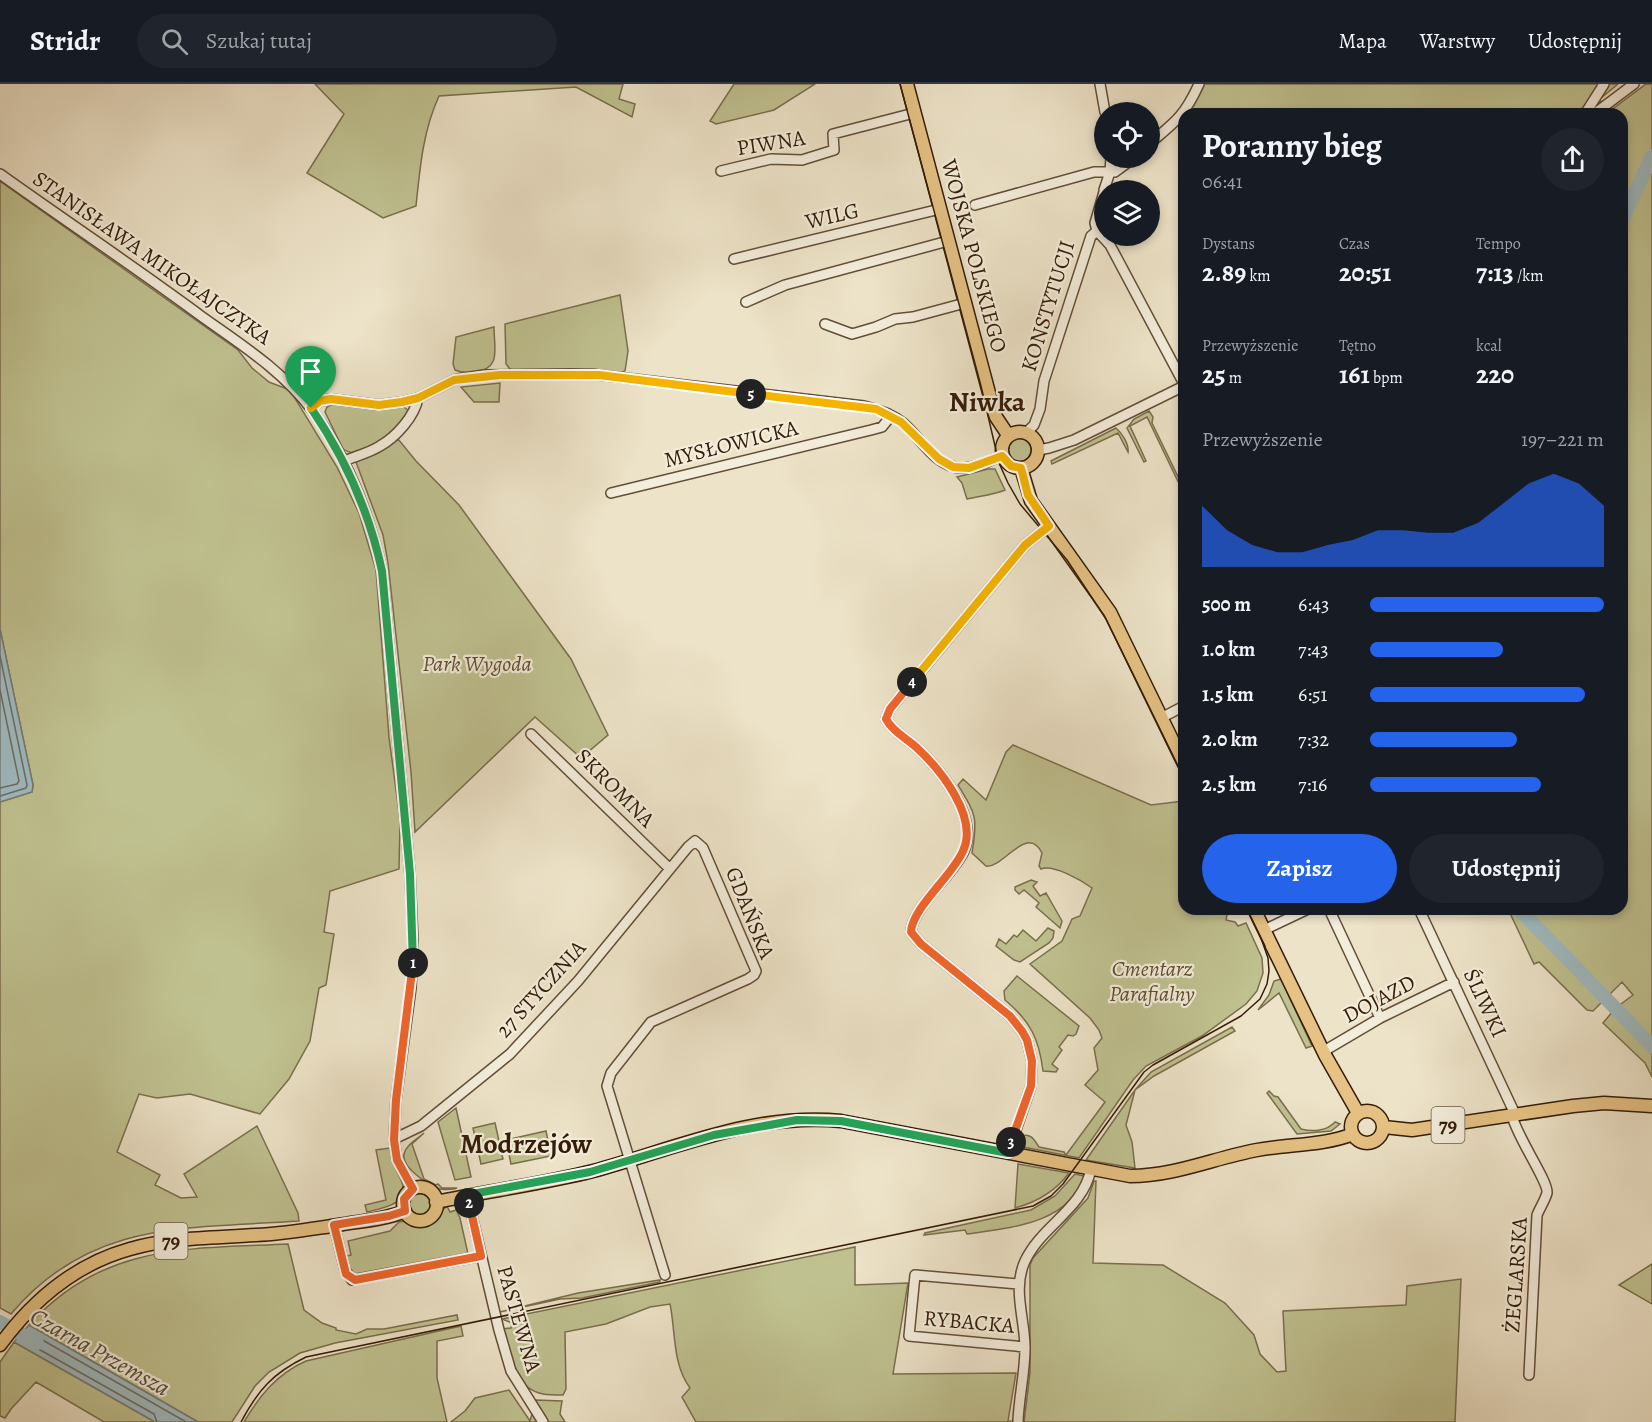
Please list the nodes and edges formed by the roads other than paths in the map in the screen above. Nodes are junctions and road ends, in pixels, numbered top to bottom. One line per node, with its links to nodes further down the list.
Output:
1 (907, 84): 10 (main road, WOJSKA POLSKIEGO)
2 (1100, 84): 6 (street)
3 (1199, 84): 7 (street)
4 (1604, 84): 8 (street)
5 (1634, 84): 9 (street)
6 (1103, 102)
7 (1187, 108)
8 (1589, 108)
9 (1602, 108)
10 (915, 113): 15 (street, PIWNA); 20 (main road, WOJSKA POLSKIEGO)
11 (1178, 119): 12 (street)
12 (1160, 135)
13 (1110, 168): 16 (street, KONSTYTUCJI)
14 (1120, 168): 16 (street)
15 (721, 171)
16 (1110, 172): 18 (street, KONSTYTUCJI); 19 (street)
17 (0, 174): 31 (street, STANISŁAWA MIKOŁAJCZYKA)
18 (1107, 180)
19 (975, 205)
20 (940, 209): 22 (main road, WOJSKA POLSKIEGO); 24 (street, WILG)
21 (1094, 234): 33 (street, KONSTYTUCJI)
22 (948, 241): 25 (street); 26 (main road, WOJSKA POLSKIEGO)
23 (1111, 246): 28 (street)
24 (734, 260)
25 (746, 302)
26 (965, 303): 27 (street); 34 (main road, WOJSKA POLSKIEGO)
27 (825, 324)
28 (1178, 374)
29 (1178, 388): 35 (street)
30 (418, 398): 31 (street); 32 (street); 37 (street)
31 (311, 408): 37 (street, STANISŁAWA MIKOŁAJCZYKA)
32 (891, 416): 36 (street); 39 (street, MYSŁOWICKA)
33 (1030, 429): 34 (main road); 35 (main road)
34 (1008, 435): 36 (main road)
35 (1038, 450): 38 (main road)
36 (1002, 456): 38 (main road)
37 (344, 461): 60 (street, STANISŁAWA MIKOŁAJCZYKA)
38 (1021, 468): 40 (main road)
39 (611, 493)
40 (1049, 526): 42 (main road); 61 (street)
41 (1178, 709): 42 (street)
42 (1161, 718): 44 (main road)
43 (531, 734): 46 (street, SKROMNA)
44 (1178, 752)
45 (695, 841): 46 (street, 27 STYCZNIA); 62 (street, GDAŃSKA)
46 (670, 869): 60 (street, 27 STYCZNIA)
47 (1257, 915): 51 (main road)
48 (1295, 915): 51 (street)
49 (1332, 915): 53 (street)
50 (1422, 915): 52 (street, ŚLIWKI)
51 (1264, 930): 54 (main road)
52 (1454, 982): 53 (street, DOJAZD); 57 (street, ŚLIWKI)
53 (1380, 1018): 54 (street, DOJAZD)
54 (1324, 1051): 56 (main road)
55 (1652, 1107): 57 (main road, 79)
56 (1358, 1113): 58 (main road); 59 (main road)
57 (1514, 1115): 58 (main road, 79); 74 (street, ŻEGLARSKA)
58 (1384, 1127): 59 (main road)
59 (1353, 1134): 63 (main road)
60 (394, 1140): 64 (street, STANISŁAWA MIKOŁAJCZYKA)
61 (1008, 1153): 62 (main road); 63 (main road)
62 (629, 1160): 65 (main road); 70 (street, GDAŃSKA)
63 (1091, 1169): 71 (street)
64 (413, 1189): 66 (main road); 67 (main road)
65 (467, 1195): 66 (main road); 69 (street, PASTEWNA)
66 (436, 1202): 67 (main road, 79)
67 (405, 1211): 68 (main road, 79)
68 (334, 1225): 69 (street); 72 (main road, 79)
69 (481, 1256): 76 (street, PASTEWNA)
70 (665, 1275)
71 (1018, 1284): 73 (street); 73 (street, RYBACKA)
72 (1, 1344)
73 (1025, 1347): 75 (street)
74 (1529, 1375)
75 (1018, 1421)
76 (543, 1422)

